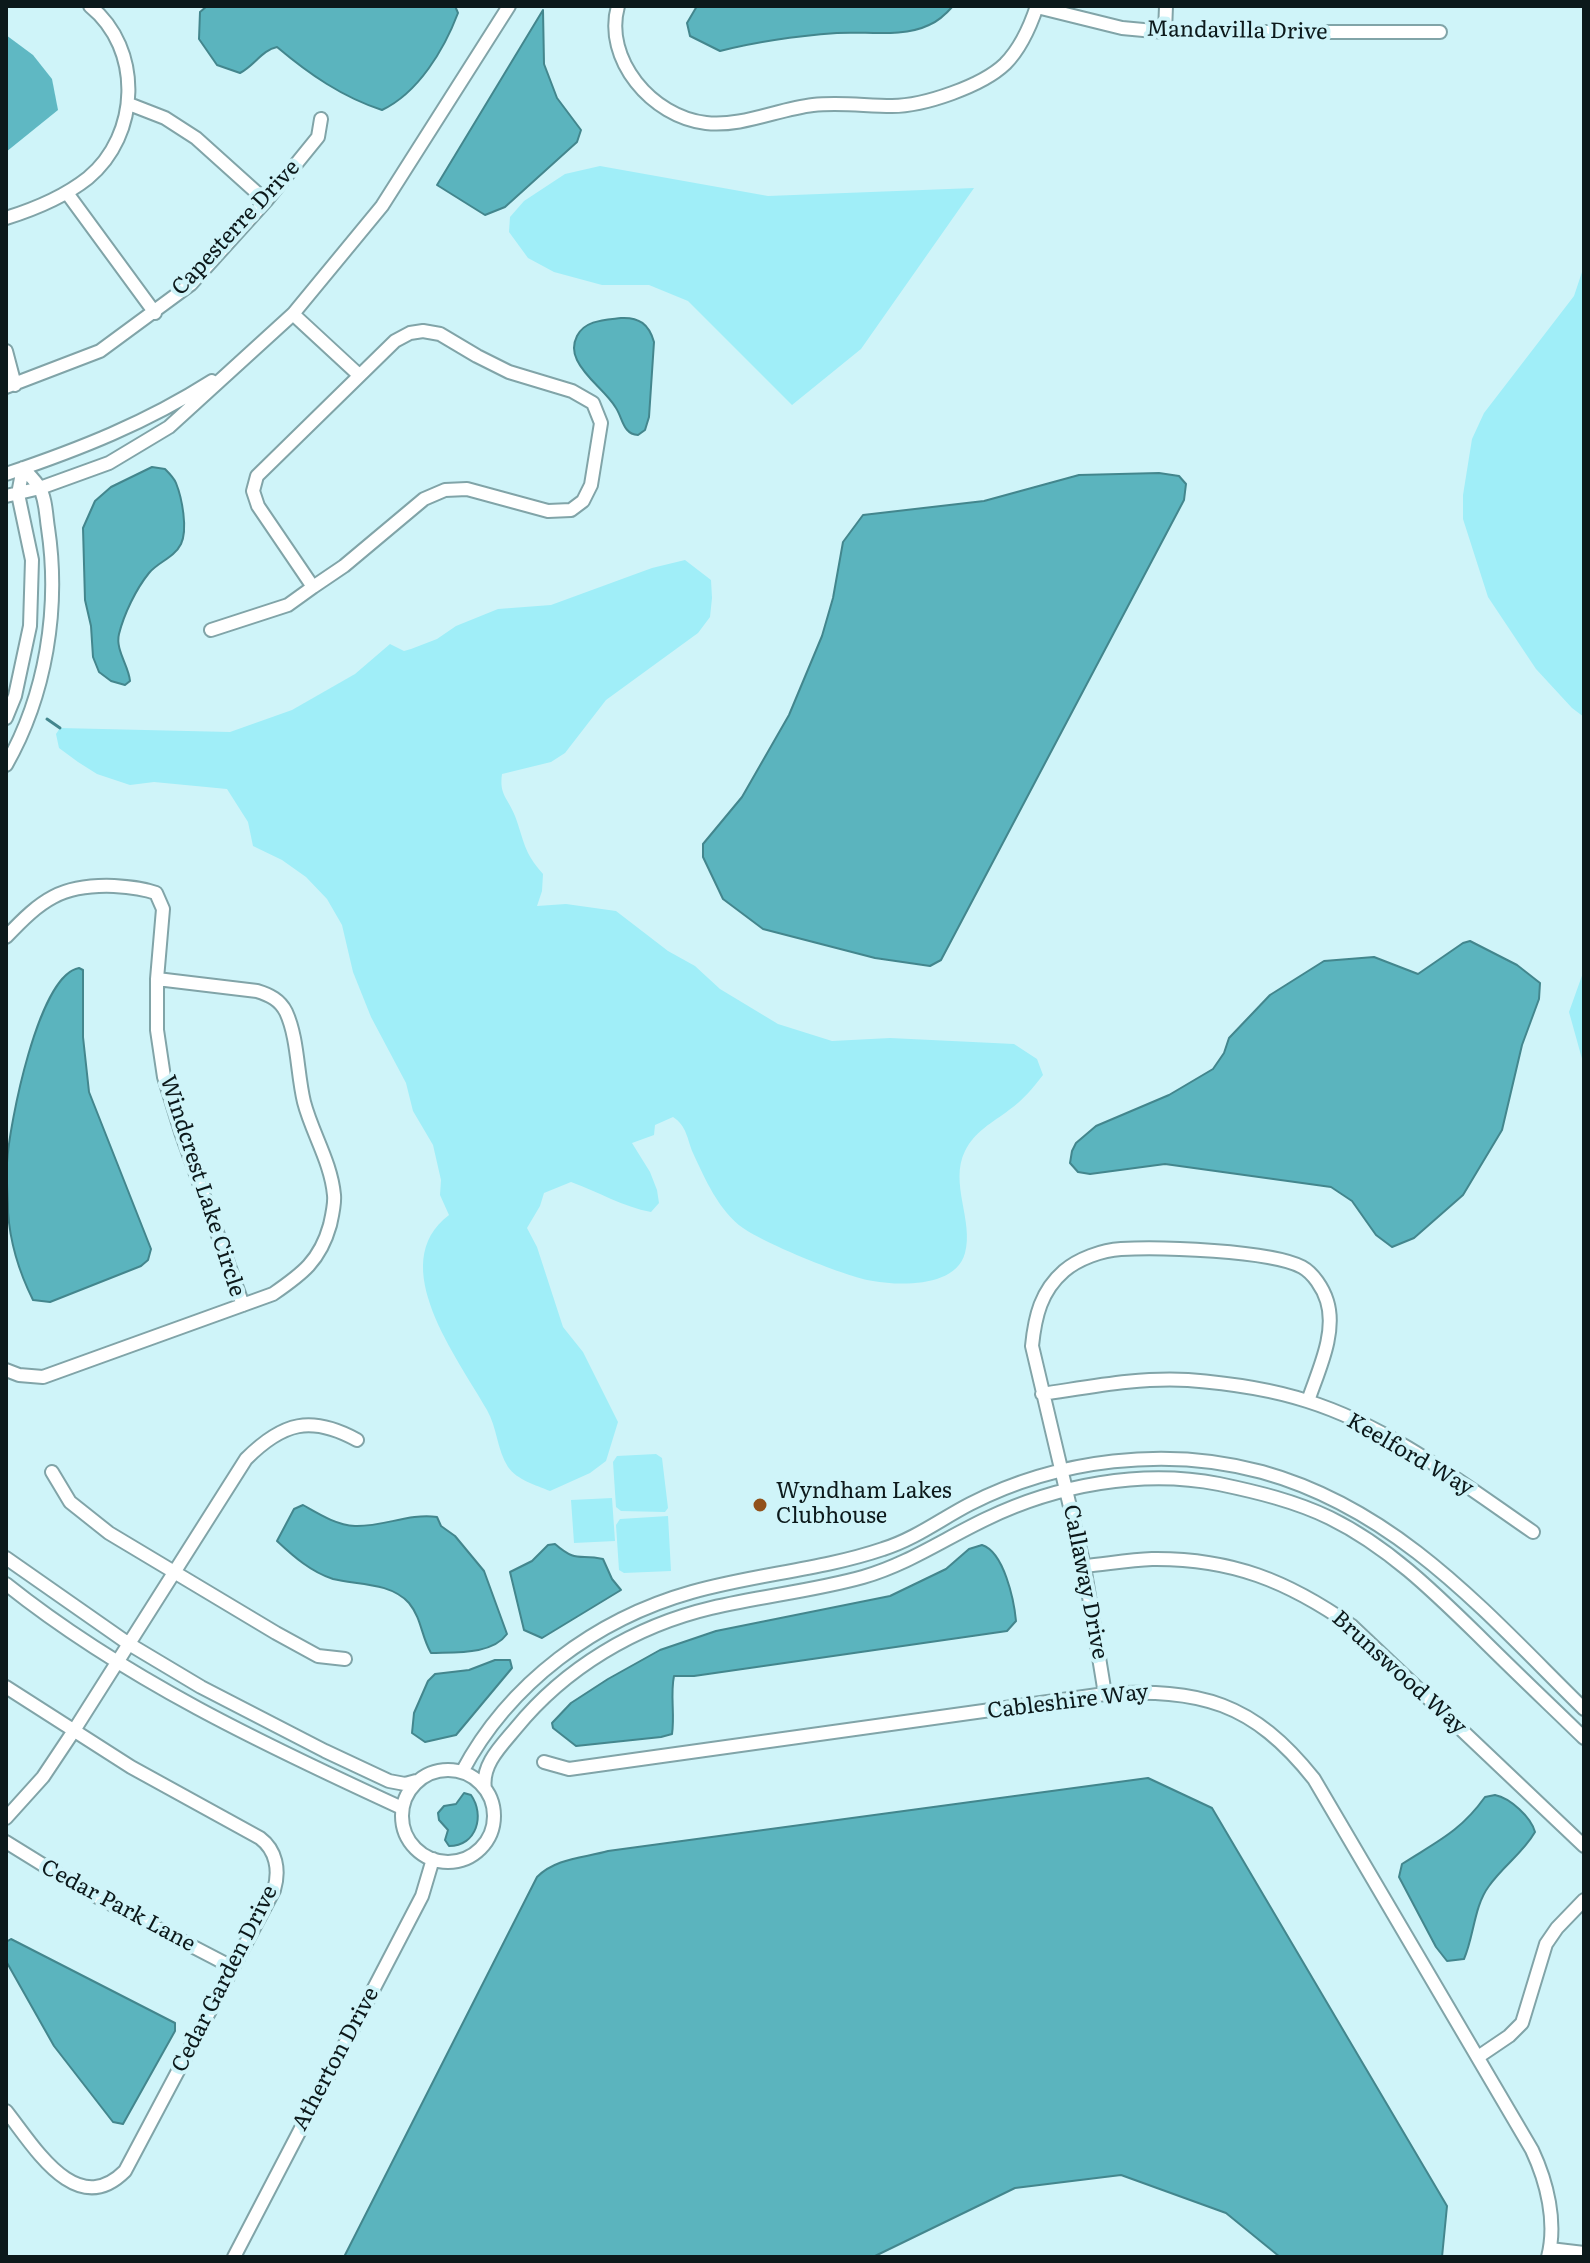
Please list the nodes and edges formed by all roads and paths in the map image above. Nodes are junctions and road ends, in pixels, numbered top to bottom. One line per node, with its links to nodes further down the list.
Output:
1 (509, 6): 14 (street)
2 (618, 6): 3 (street)
3 (1037, 6): 6 (street, Mandavilla Drive)
4 (1166, 6): 6 (street)
5 (94, 7): 8 (street)
6 (1165, 32): 7 (street, Mandavilla Drive)
7 (1440, 32)
8 (129, 104): 10 (street); 11 (street)
9 (321, 119): 11 (street, Capesterre Drive)
10 (67, 193): 12 (street); 13 (street)
11 (266, 201): 13 (street, Capesterre Drive)
12 (6, 218)
13 (155, 313): 18 (street, Capesterre Drive)
14 (293, 314): 16 (street); 17 (street)
15 (6, 351): 18 (street)
16 (242, 362): 19 (street); 21 (street)
17 (359, 375): 23 (street); 23 (street)
18 (10, 386)
19 (23, 468): 20 (street); 21 (street); 22 (street)
20 (6, 474)
21 (40, 488): 22 (street); 26 (street)
22 (12, 495): 25 (street)
23 (313, 587): 24 (street)
24 (211, 630)
25 (6, 718)
26 (6, 765)
27 (6, 937): 28 (street, Windcrest Lake Circle)
28 (157, 979): 29 (street, Windcrest Lake Circle); 29 (street)
29 (243, 1305): 30 (street, Windcrest Lake Circle)
30 (6, 1370)
31 (1042, 1394): 32 (street, Keelford Way); 32 (street, Callaway Drive); 34 (street, Callaway Drive)
32 (1308, 1401): 37 (street, Keelford Way)
33 (357, 1440): 40 (street)
34 (1061, 1471): 36 (street, Callaway Drive); 42 (street); 49 (street)
35 (52, 1472): 40 (street)
36 (1066, 1490): 39 (street, Callaway Drive); 43 (street); 51 (street)
37 (1533, 1532)
38 (6, 1558): 44 (street)
39 (1084, 1566): 48 (street, Callaway Drive); 59 (street, Brunswood Way)
40 (173, 1574): 44 (street); 45 (street)
41 (6, 1584): 46 (street)
42 (694, 1591): 43 (street); 53 (street)
43 (697, 1611): 55 (street)
44 (129, 1644): 46 (street); 54 (street)
45 (345, 1659)
46 (118, 1661): 50 (street); 56 (street)
47 (6, 1687): 50 (street)
48 (1105, 1694): 52 (street, Cableshire Way); 63 (street, Cableshire Way)
49 (1584, 1709)
50 (73, 1732): 57 (street); 62 (street, Cedar Garden Drive)
51 (1584, 1738)
52 (544, 1762)
53 (462, 1772): 54 (street); 55 (street)
54 (416, 1781): 56 (street)
55 (485, 1789): 60 (street)
56 (402, 1808): 60 (street)
57 (6, 1818)
58 (6, 1842): 62 (street, Cedar Park Lane)
59 (1584, 1846)
60 (433, 1859): 67 (street, Atherton Drive)
61 (1584, 1900): 63 (street)
62 (232, 1967): 64 (street, Cedar Garden Drive)
63 (1478, 2057): 65 (street, Cableshire Way)
64 (6, 2111)
65 (1549, 2253): 66 (street)
66 (1584, 2253)
67 (234, 2257)

